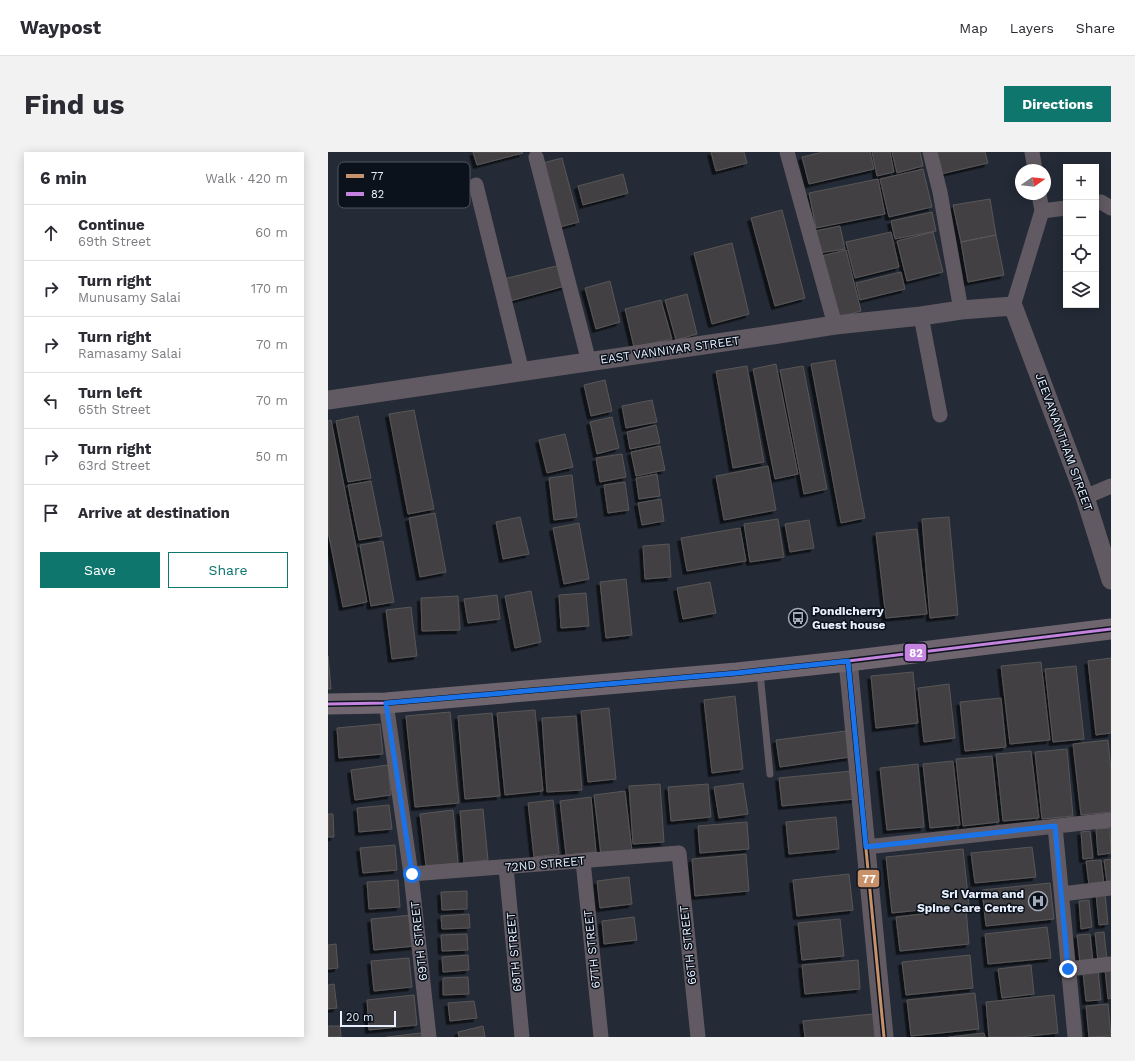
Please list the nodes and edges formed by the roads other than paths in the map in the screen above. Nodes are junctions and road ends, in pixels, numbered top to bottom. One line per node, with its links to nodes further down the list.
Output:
1 (787, 152): 15 (street)
2 (930, 152): 13 (street)
3 (1032, 152): 5 (street)
4 (536, 157): 16 (street)
5 (1034, 164)
6 (476, 185): 17 (street)
7 (1040, 200): 11 (street)
8 (1099, 202): 10 (street)
9 (1063, 208): 11 (street)
10 (1111, 208)
11 (1042, 211): 12 (street)
12 (1013, 306): 13 (street, EAST VANNIYAR STREET); 21 (street, JEEVANANTHAM STREET)
13 (961, 310): 14 (street, EAST VANNIYAR STREET)
14 (921, 316): 15 (street, EAST VANNIYAR STREET); 19 (street)
15 (835, 324): 16 (street, EAST VANNIYAR STREET)
16 (589, 362): 17 (street, EAST VANNIYAR STREET)
17 (522, 372): 18 (street, EAST VANNIYAR STREET)
18 (328, 400)
19 (940, 415)
20 (1111, 486): 21 (street)
21 (1085, 497): 22 (street, JEEVANANTHAM STREET)
22 (1111, 580)
23 (1111, 629): 24 (main road)
24 (848, 661): 25 (main road); 31 (street)
25 (759, 670): 26 (main road); 28 (lane)
26 (386, 703): 27 (main road); 35 (street, 69TH STREET)
27 (328, 704)
28 (770, 774)
29 (1111, 820): 30 (street)
30 (1055, 826): 31 (street); 37 (street)
31 (866, 847): 44 (street)
32 (679, 853): 33 (street, 72ND STREET); 43 (street, 66TH STREET)
33 (583, 861): 34 (street, 72ND STREET); 42 (street, 67TH STREET)
34 (506, 867): 35 (street, 72ND STREET); 41 (street, 68TH STREET)
35 (412, 874): 40 (street, 69TH STREET)
36 (1111, 888): 37 (street)
37 (1062, 894): 39 (street)
38 (1111, 964): 39 (street)
39 (1068, 969): 45 (street)
40 (429, 1037)
41 (522, 1037)
42 (601, 1037)
43 (698, 1037)
44 (884, 1037)
45 (1075, 1037)

